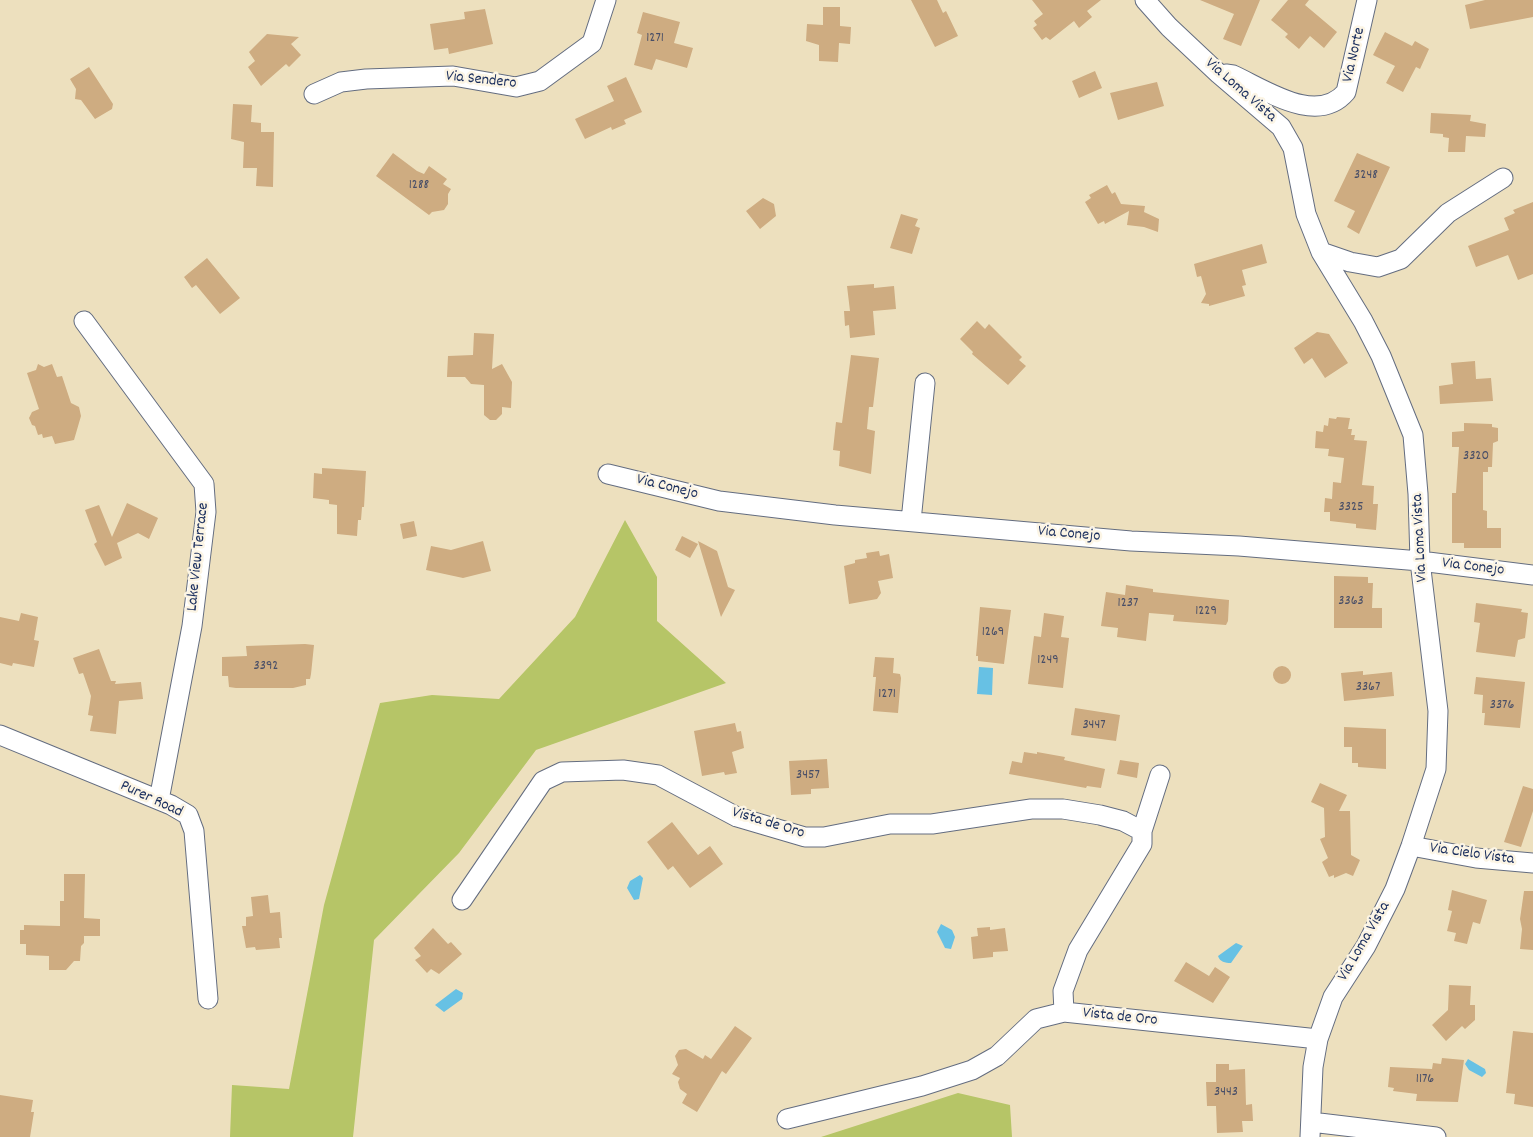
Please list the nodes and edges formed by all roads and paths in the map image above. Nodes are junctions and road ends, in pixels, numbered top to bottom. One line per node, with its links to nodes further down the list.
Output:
1 (606, 0): 5 (street, Via Sendero)
2 (1145, 0): 4 (street, Via Loma Vista)
3 (1367, 0): 4 (street, Via Norte)
4 (1219, 74): 7 (street, Via Loma Vista)
5 (314, 94)
6 (1502, 178): 7 (street)
7 (1321, 252): 12 (street, Via Loma Vista)
8 (84, 320): 16 (street, Lake View Terrace)
9 (925, 383): 11 (street)
10 (608, 474): 11 (street, Via Conejo)
11 (911, 521): 12 (street, Via Conejo)
12 (1420, 562): 13 (street, Via Conejo); 18 (street, Via Loma Vista)
13 (1533, 575)
14 (0, 735): 16 (street, Purer Road)
15 (1160, 775): 17 (street, Vista de Oro)
16 (159, 800): 21 (street, Purer Road)
17 (1142, 831): 20 (street, Vista de Oro); 22 (street, Vista de Oro)
18 (1412, 846): 19 (street, Via Cielo Vista); 23 (street, Via Loma Vista)
19 (1533, 864)
20 (462, 900)
21 (208, 999)
22 (1064, 1012): 23 (street, Vista de Oro); 24 (street)
23 (1318, 1039): 25 (street, Via Loma Vista)
24 (787, 1119)
25 (1311, 1129): 26 (street)
26 (1436, 1137)

